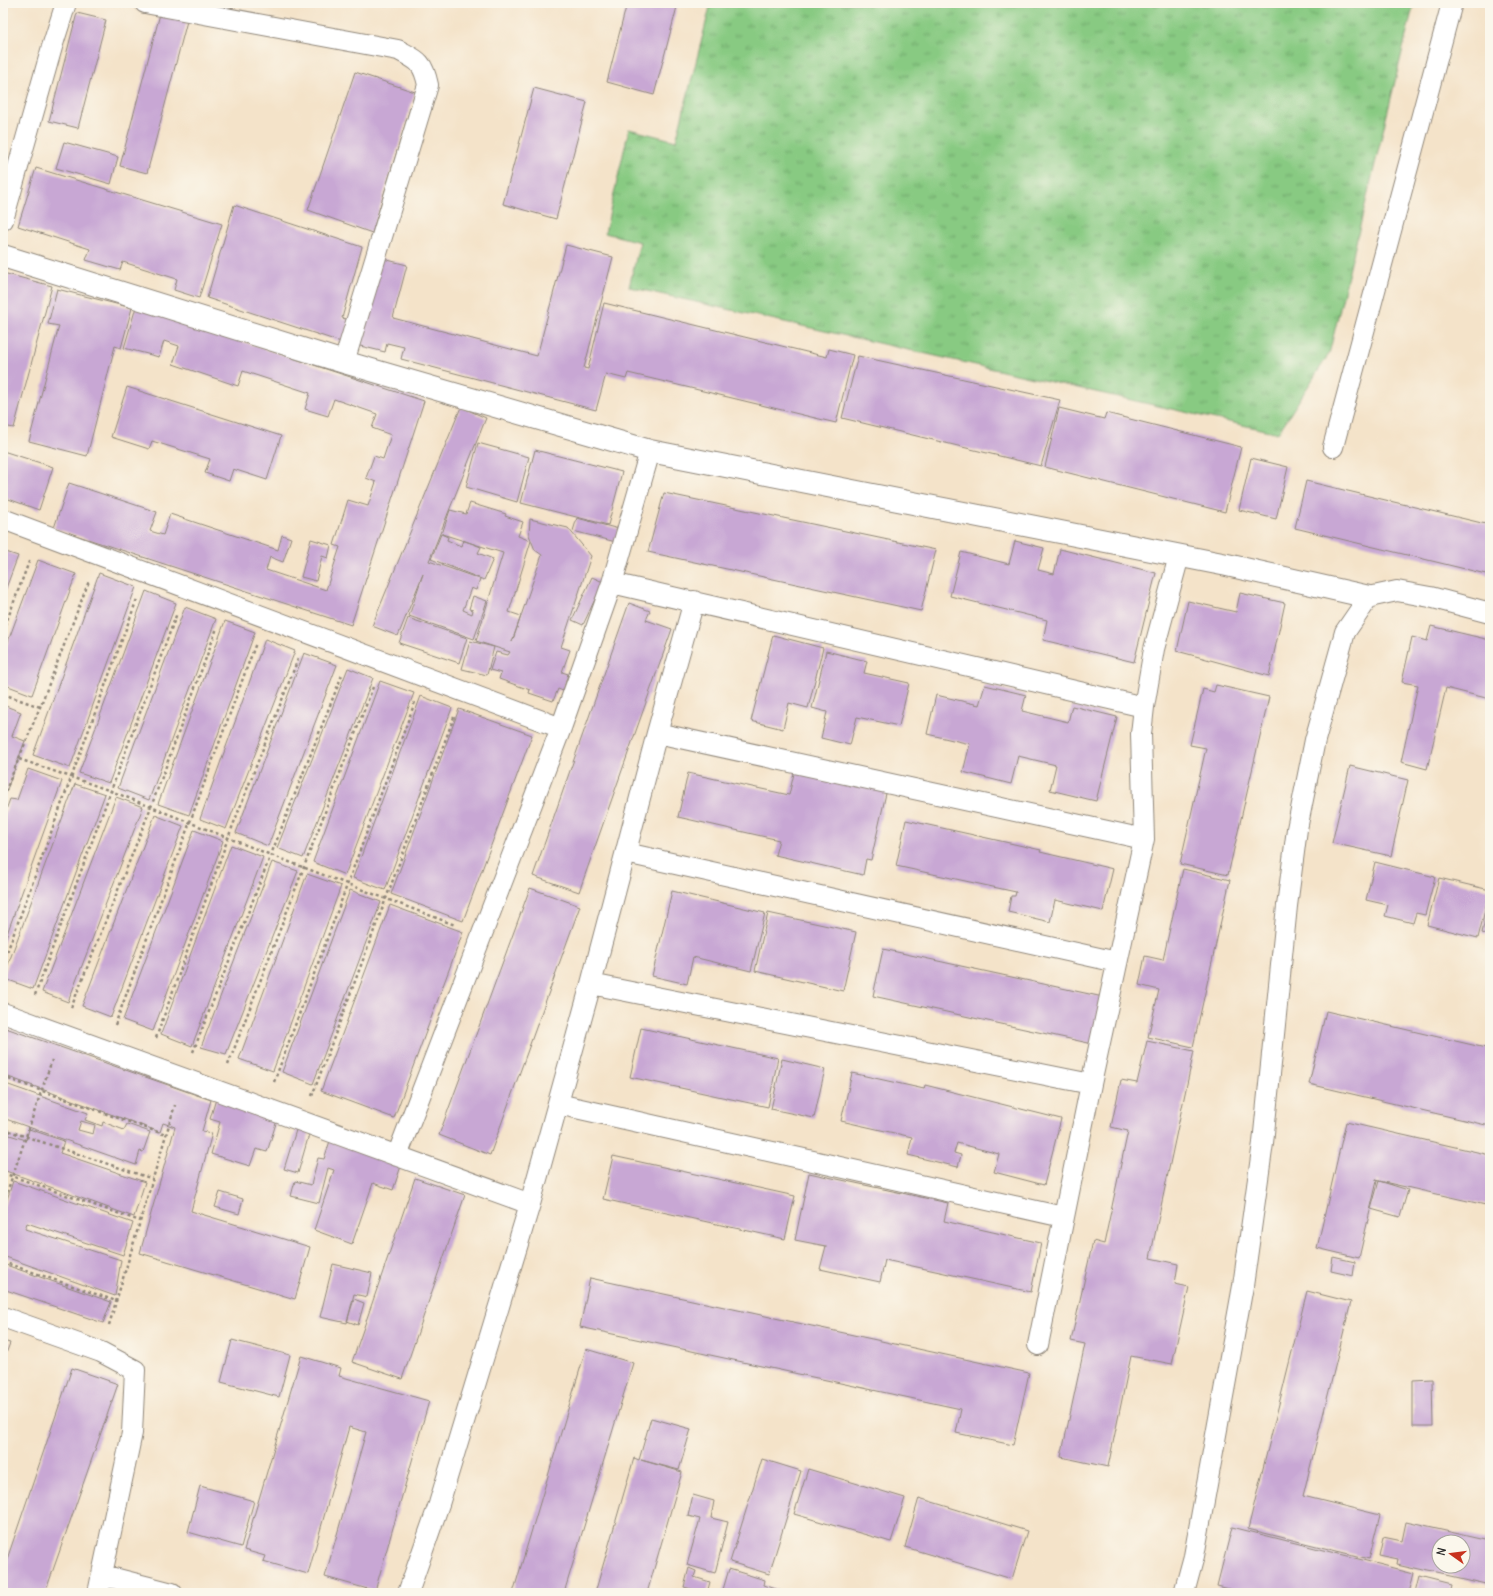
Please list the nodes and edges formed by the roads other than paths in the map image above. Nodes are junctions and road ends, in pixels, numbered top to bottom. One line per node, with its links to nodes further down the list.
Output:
1 (66, 3): 4 (lane)
2 (145, 3): 6 (lane)
3 (1452, 3): 7 (lane)
4 (3, 220)
5 (3, 256): 6 (street)
6 (344, 362): 8 (street)
7 (1333, 447)
8 (650, 451): 10 (street); 11 (lane)
9 (3, 519): 16 (lane)
10 (1179, 556): 12 (street); 15 (lane)
11 (612, 583): 13 (lane); 16 (lane)
12 (1370, 597): 14 (lane); 33 (lane)
13 (694, 602): 15 (lane); 17 (lane)
14 (1490, 613)
15 (1144, 707): 18 (lane)
16 (561, 728): 25 (lane)
17 (657, 733): 18 (lane); 19 (lane)
18 (1144, 839): 20 (lane)
19 (626, 853): 20 (lane); 21 (lane)
20 (1116, 962): 23 (lane)
21 (591, 984): 23 (lane); 24 (lane)
22 (3, 1013): 25 (lane)
23 (1091, 1084): 27 (lane)
24 (558, 1104): 26 (lane); 27 (lane)
25 (397, 1156): 26 (lane)
26 (530, 1204): 32 (lane)
27 (1064, 1217): 29 (lane)
28 (3, 1317): 30 (lane)
29 (1038, 1345)
30 (100, 1584): 31 (lane)
31 (172, 1593)
32 (408, 1593)
33 (1184, 1593)

